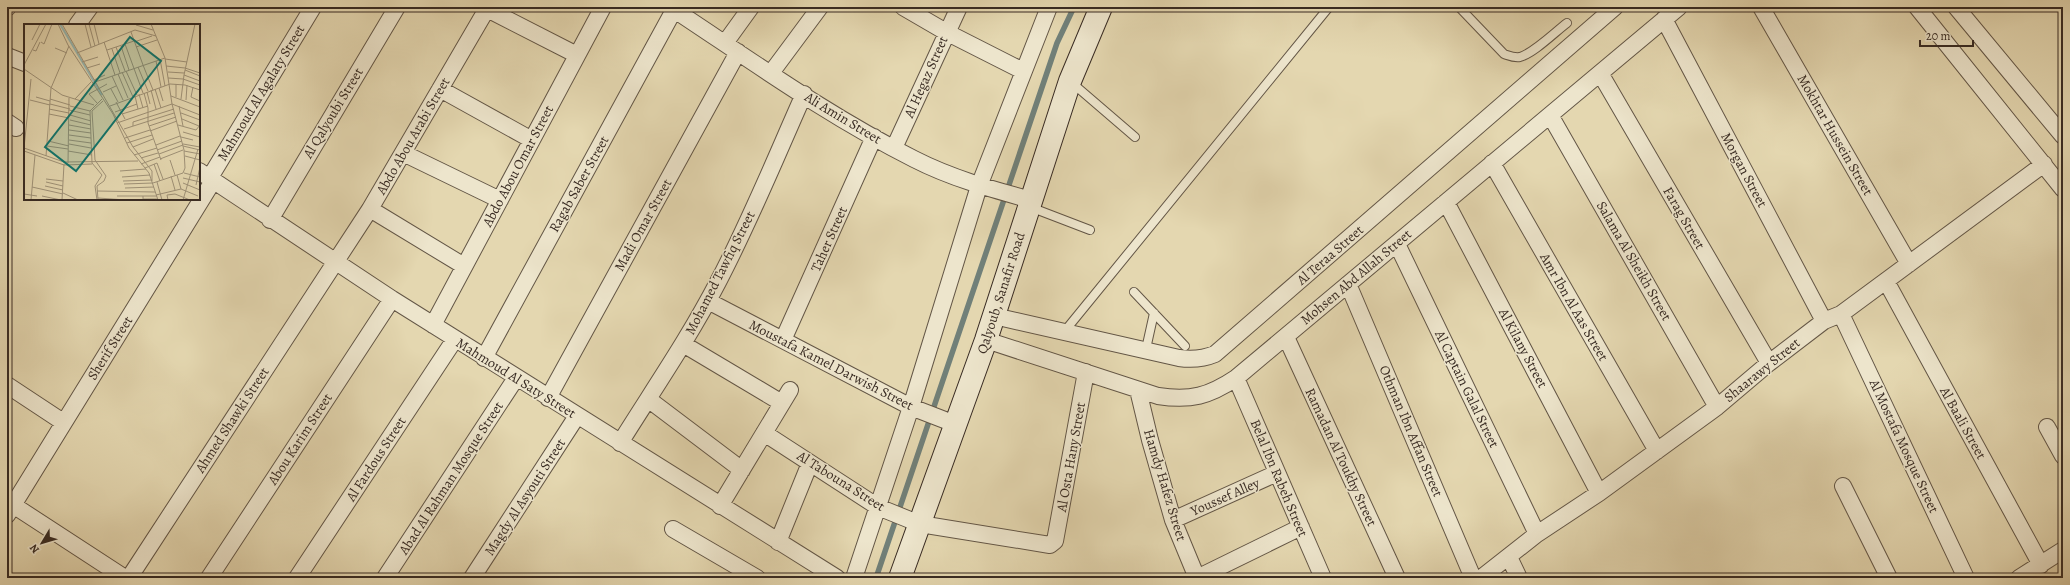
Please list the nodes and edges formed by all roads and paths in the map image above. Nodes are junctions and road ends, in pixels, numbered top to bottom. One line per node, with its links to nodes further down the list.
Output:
1 (90, 7): 22 (street)
2 (313, 7): 43 (street, Mahmoud Al Agalaty Street)
3 (397, 7): 52 (street, Al Qalyoubi Street)
4 (603, 7): 25 (street, Abdo Abou Omar Street)
5 (751, 7): 24 (street, Madi Omar Street)
6 (820, 7): 29 (street)
7 (903, 7): 23 (street)
8 (959, 7): 23 (street, Al Hegaz Street)
9 (1049, 7): 28 (street)
10 (1101, 7): 31 (street, Qalyoub, Sanafir Road)
11 (1329, 7): 68 (lane)
12 (1459, 7): 21 (lane)
13 (1615, 7): 75 (street, Al Teraa Street)
14 (1679, 7): 20 (street, Mohsen Abd Allah Street)
15 (1761, 7): 56 (street, Mokhtar Hussein Street)
16 (1916, 7): 42 (street)
17 (1956, 7): 35 (street)
18 (488, 8): 25 (street); 32 (street, Abdo Abou Arabi Street)
19 (672, 8): 24 (street, Ali Amin Street); 76 (street, Ragab Saber Street)
20 (1664, 19): 30 (street, Mohsen Abd Allah Street); 66 (street, Morgan Street)
21 (1567, 23)
22 (78, 24)
23 (946, 32): 28 (street); 39 (street, Al Hegaz Street)
24 (732, 48): 29 (street, Ali Amin Street); 83 (street, Madi Omar Street)
25 (577, 55): 38 (street, Abdo Abou Omar Street)
26 (7, 56): 27 (street)
27 (24, 63)
28 (1023, 71): 44 (street)
29 (771, 73): 33 (street, Ali Amin Street)
30 (1600, 73): 34 (street, Mohsen Abd Allah Street); 77 (street, Farag Street)
31 (1070, 81): 37 (lane); 50 (street, Qalyoub, Sanafir Road)
32 (440, 89): 38 (street); 40 (street, Abdo Abou Arabi Street)
33 (804, 94): 36 (street, Ali Amin Street); 62 (street, Mohamed Tawfiq Street)
34 (1550, 115): 41 (street, Mohsen Abd Allah Street); 86 (street, Salama Al Sheikh Street)
35 (2063, 136)
36 (874, 137): 39 (street, Ali Amin Street); 71 (street, Taher Street)
37 (1135, 137)
38 (532, 140): 48 (street, Abdo Abou Omar Street)
39 (894, 148): 44 (street, Ali Amin Street)
40 (403, 153): 48 (street); 51 (street, Abdo Abou Arabi Street)
41 (1492, 163): 49 (street, Mohsen Abd Allah Street); 93 (street, Amr Ibn Al Aas Street)
42 (2044, 164): 46 (street); 56 (street, Shaarawy Street)
43 (207, 177): 45 (street, Sherif Street); 52 (street, Mahmoud Al Saty Street)
44 (979, 186): 50 (street, Ali Amin Street); 85 (street)
45 (200, 189)
46 (2063, 189)
47 (193, 200): 88 (street, Sherif Street)
48 (500, 200): 57 (street, Abdo Abou Omar Street)
49 (1446, 202): 54 (street, Mohsen Abd Allah Street); 99 (street, Al Kilany Street)
50 (1030, 203): 53 (lane); 65 (street, Qalyoub, Sanafir Road)
51 (370, 210): 55 (street, Abdo Abou Arabi Street); 57 (street)
52 (270, 220): 55 (street, Mahmoud Al Saty Street)
53 (1090, 230)
54 (1397, 244): 59 (street, Mohsen Abd Allah Street); 107 (street, Al Captain Galal Street)
55 (335, 263): 61 (street, Mahmoud Al Saty Street); 114 (street, Ahmed Shawki Street)
56 (1909, 264): 58 (street, Shaarawy Street)
57 (464, 266): 67 (street, Abdo Abou Omar Street)
58 (1886, 281): 64 (street, Shaarawy Street); 112 (street, Al Baali Street)
59 (1348, 284): 69 (street, Mohsen Abd Allah Street); 126 (street, Othman Ibn Affan Street)
60 (1134, 292): 63 (lane)
61 (392, 299): 67 (street, Mahmoud Al Saty Street); 115 (street, Abou Karim Street)
62 (708, 301): 71 (street, Moustafa Kamel Darwish Street); 73 (street, Mohamed Tawfiq Street)
63 (1154, 313): 74 (lane); 75 (lane)
64 (1841, 314): 66 (street, Shaarawy Street); 130 (street, Al Mostafa Mosque Street)
65 (994, 316): 68 (street, Al Teraa Street); 72 (street, Qalyoub, Sanafir Road)
66 (1824, 322): 77 (street, Shaarawy Street)
67 (433, 325): 70 (street, Mahmoud Al Saty Street)
68 (1064, 332): 75 (street, Al Teraa Street)
69 (1286, 337): 80 (street, Mohsen Abd Allah Street); 125 (street, Ramadan Al Toukhy Street)
70 (454, 339): 76 (street, Mahmoud Al Saty Street); 116 (street, Al Fardous Street)
71 (783, 340): 85 (street, Moustafa Kamel Darwish Street)
72 (986, 340): 78 (street, Mohsen Abd Allah Street); 89 (street, Qalyoub, Sanafir Road)
73 (683, 344): 84 (street, Mohamed Tawfiq Street); 91 (street)
74 (1185, 346)
75 (1146, 349)
76 (484, 358): 79 (street, Mahmoud Al Saty Street)
77 (1769, 363): 86 (street, Shaarawy Street)
78 (1086, 372): 82 (street, Mohsen Abd Allah Street); 108 (street, Al Osta Hany Street)
79 (516, 378): 83 (street, Mahmoud Al Saty Street); 117 (street, Abad Al Rahman Mosque Street)
80 (1236, 378): 82 (street, Mohsen Abd Allah Street); 97 (street, Belal Ibn Rabeh Street)
81 (7, 385): 88 (street)
82 (1138, 390): 103 (street, Hamdy Hafez Street)
83 (548, 398): 87 (street, Mahmoud Al Saty Street)
84 (648, 399): 92 (street, Mohamed Tawfiq Street); 96 (street)
85 (910, 407): 89 (street, Moustafa Kamel Darwish Street); 102 (street)
86 (1717, 408): 93 (street, Shaarawy Street)
87 (577, 416): 92 (street, Mahmoud Al Saty Street); 118 (street, Magdy Al Asyouti Street)
88 (63, 422): 100 (street, Sherif Street)
89 (955, 424): 104 (street, Qalyoub, Sanafir Road)
90 (2047, 427): 94 (street)
91 (764, 433): 95 (street, Al Tabouna Street); 96 (street)
92 (620, 443): 101 (street, Mahmoud Al Saty Street)
93 (1656, 451): 99 (street, Shaarawy Street)
94 (2063, 456)
95 (810, 463): 102 (street, Al Tabouna Street); 109 (street)
96 (742, 470): 101 (street)
97 (1277, 473): 103 (street, Youssef Alley); 105 (street, Belal Ibn Rabeh Street)
98 (1843, 486): 129 (street)
99 (1599, 493): 107 (street, Shaarawy Street)
100 (11, 500): 113 (street)
101 (720, 506): 109 (street, Mahmoud Al Saty Street)
102 (878, 506): 104 (street, Al Tabouna Street); 121 (street)
103 (1173, 520): 123 (street, Hamdy Hafez Street)
104 (920, 524): 108 (street, Al Tabouna Street); 122 (street, Qalyoub, Sanafir Road)
105 (1301, 527): 123 (street); 124 (street, Belal Ibn Rabeh Street)
106 (673, 529): 119 (street)
107 (1537, 534): 111 (street, Shaarawy Street)
108 (1055, 541)
109 (778, 542): 120 (street, Mahmoud Al Saty Street)
110 (2063, 550): 112 (street)
111 (1509, 557): 127 (street, Shaarawy Street); 128 (street)
112 (2041, 565): 131 (street)
113 (125, 578)
114 (129, 578)
115 (209, 578)
116 (297, 578)
117 (385, 578)
118 (472, 578)
119 (755, 578)
120 (837, 578)
121 (854, 578)
122 (900, 578)
123 (1197, 578)
124 (1323, 578)
125 (1397, 578)
126 (1473, 578)
127 (1481, 578)
128 (1519, 578)
129 (1889, 578)
130 (1966, 578)
131 (2019, 578)

